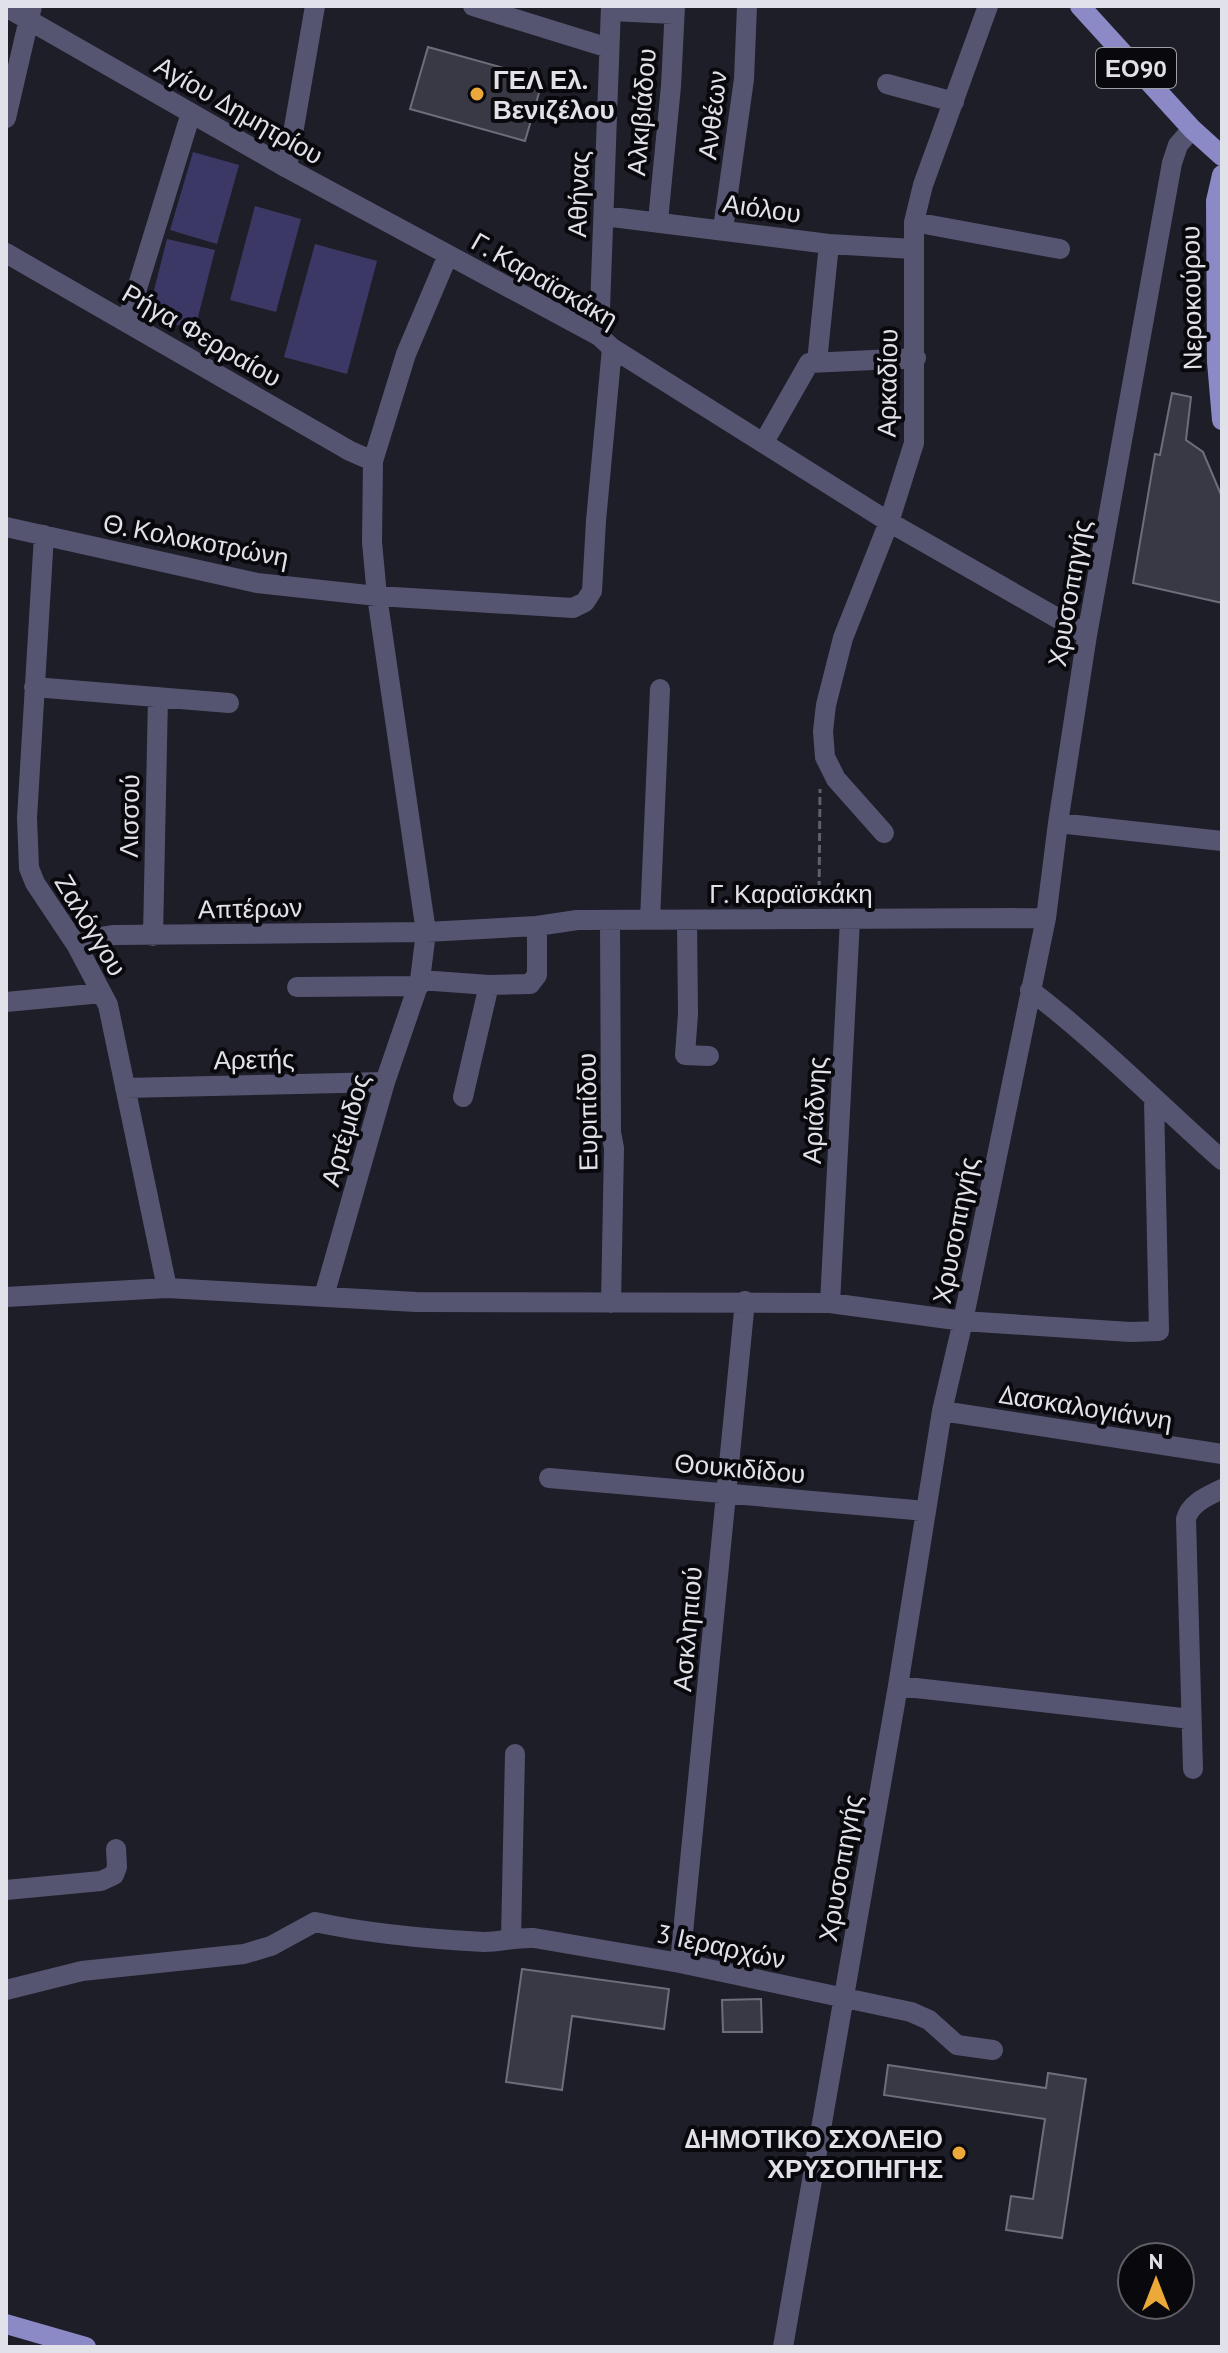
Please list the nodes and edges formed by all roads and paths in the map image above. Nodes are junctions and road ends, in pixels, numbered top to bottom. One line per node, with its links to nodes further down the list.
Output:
1 (315, 6): 17 (street)
2 (473, 6): 10 (street)
3 (747, 6): 22 (street, Ανθέων)
4 (988, 6): 12 (street, Αρκαδίου)
5 (1080, 6): 15 (main road, ΕΟ90)
6 (6, 7): 9 (street, Αγίου Δημητρίου)
7 (611, 8): 8 (street); 10 (street, Αθήνας)
8 (675, 10): 20 (street, Αλκιβιάδου)
9 (30, 13): 13 (street, Αγίου Δημητρίου); 14 (street)
10 (609, 48): 19 (street, Αθήνας)
11 (887, 84): 12 (street)
12 (954, 102): 21 (street, Αρκαδίου)
13 (191, 113): 17 (street, Αγίου Δημητρίου); 28 (street)
14 (6, 118)
15 (1192, 129): 16 (main road, ΕΟ90); 39 (street, Χρυσοπηγής)
16 (1222, 156)
17 (287, 168): 27 (street, Αγίου Δημητρίου)
18 (1222, 175): 32 (main road, Νεροκούρου)
19 (604, 216): 20 (street, Αιόλου); 29 (street, Αθήνας)
20 (658, 221): 22 (street, Αιόλου)
21 (914, 222): 24 (street, Αρκαδίου); 25 (street)
22 (723, 229): 23 (street, Αιόλου)
23 (829, 244): 24 (street, Αιόλου); 31 (street)
24 (913, 249): 30 (street, Αρκαδίου)
25 (1060, 249)
26 (6, 253): 28 (street, Ρήγα Φερραίου)
27 (448, 255): 29 (street, Γ. Καραϊσκάκη); 34 (street, Γ. Καραϊσκάκη)
28 (127, 321): 34 (street, Ρήγα Φερραίου)
29 (606, 342): 33 (street, Γ. Καραϊσκάκη); 38 (street, Αθήνας)
30 (916, 358): 31 (street); 35 (street, Αρκαδίου)
31 (813, 362): 33 (street)
32 (1222, 420)
33 (764, 442): 35 (street, Γ. Καραϊσκάκη)
34 (373, 461): 38 (street, Γ. Καραϊσκάκη)
35 (889, 522): 39 (street, Γ. Καραϊσκάκη); 44 (street, Αρκαδίου)
36 (6, 527): 37 (street, Θ. Κολοκοτρώνη)
37 (44, 535): 38 (street, Θ. Κολοκοτρώνη); 40 (street, Ζαλόγγου)
38 (377, 596): 55 (street, Γ. Καραϊσκάκη)
39 (1087, 635): 45 (street, Χρυσοπηγής)
40 (34, 687): 42 (street); 57 (street, Ζαλόγγου)
41 (660, 689): 50 (street)
42 (158, 697): 43 (street); 56 (street, Λισσού)
43 (229, 703)
44 (825, 757): 46 (street); 52 (path)
45 (1058, 823): 47 (street); 48 (street, Χρυσοπηγής)
46 (884, 833)
47 (1222, 841)
48 (1046, 918): 53 (street, Γ. Καραϊσκάκη); 61 (street, Χρυσοπηγής)
49 (610, 920): 50 (street, Γ. Καραϊσκάκη); 54 (street, Γ. Καραϊσκάκη); 74 (street, Ευριπίδου)
50 (650, 920): 51 (street, Γ. Καραϊσκάκη)
51 (687, 920): 52 (street, Γ. Καραϊσκάκη); 64 (street)
52 (819, 920): 53 (street, Γ. Καραϊσκάκη)
53 (850, 920): 75 (street, Αριάδνης)
54 (537, 926): 55 (street, Γ. Καραϊσκάκη); 59 (street)
55 (426, 932): 56 (street, Απτέρων); 58 (street, Γ. Καραϊσκάκη)
56 (153, 936): 57 (street, Απτέρων)
57 (77, 946): 62 (street, Ζαλόγγου)
58 (419, 983): 59 (street); 60 (street); 65 (street, Αρτέμιδος)
59 (489, 985): 67 (street)
60 (297, 987)
61 (1030, 990): 68 (street); 76 (street, Χρυσοπηγής)
62 (102, 993): 63 (street); 66 (street, Ζαλόγγου)
63 (6, 1002)
64 (709, 1056)
65 (385, 1082): 66 (street, Αρετής); 71 (street, Αρτέμιδος)
66 (125, 1088): 70 (street, Ζαλόγγου)
67 (463, 1097)
68 (1154, 1100): 69 (street); 76 (street)
69 (1222, 1160)
70 (167, 1288): 71 (street); 72 (street)
71 (324, 1296): 74 (street)
72 (6, 1297)
73 (745, 1301): 74 (street); 75 (street); 81 (street, Ασκληπιού)
74 (611, 1303)
75 (830, 1303): 76 (street)
76 (963, 1321): 77 (street, Χρυσοπηγής)
77 (942, 1411): 78 (street, Δασκαλογιάννη); 82 (street, Χρυσοπηγής)
78 (1222, 1454)
79 (549, 1478): 81 (street, Θουκιδίδου)
80 (1222, 1489): 84 (street)
81 (725, 1492): 82 (street, Θουκιδίδου); 90 (street, Ασκληπιού)
82 (926, 1511): 83 (street, Χρυσοπηγής)
83 (898, 1686): 84 (street); 92 (street, Χρυσοπηγής)
84 (1191, 1719): 86 (street)
85 (515, 1754): 89 (street)
86 (1193, 1769)
87 (116, 1849): 88 (street)
88 (6, 1890)
89 (516, 1938): 90 (street, 3 Ιεραρχών); 91 (street, 3 Ιεραρχών)
90 (680, 1963): 92 (street, 3 Ιεραρχών)
91 (6, 1990)
92 (844, 1999): 93 (street, 3 Ιεραρχών); 96 (street, Χρυσοπηγής)
93 (993, 2050)
94 (6, 2324): 95 (main road)
95 (86, 2347)
96 (783, 2347)

